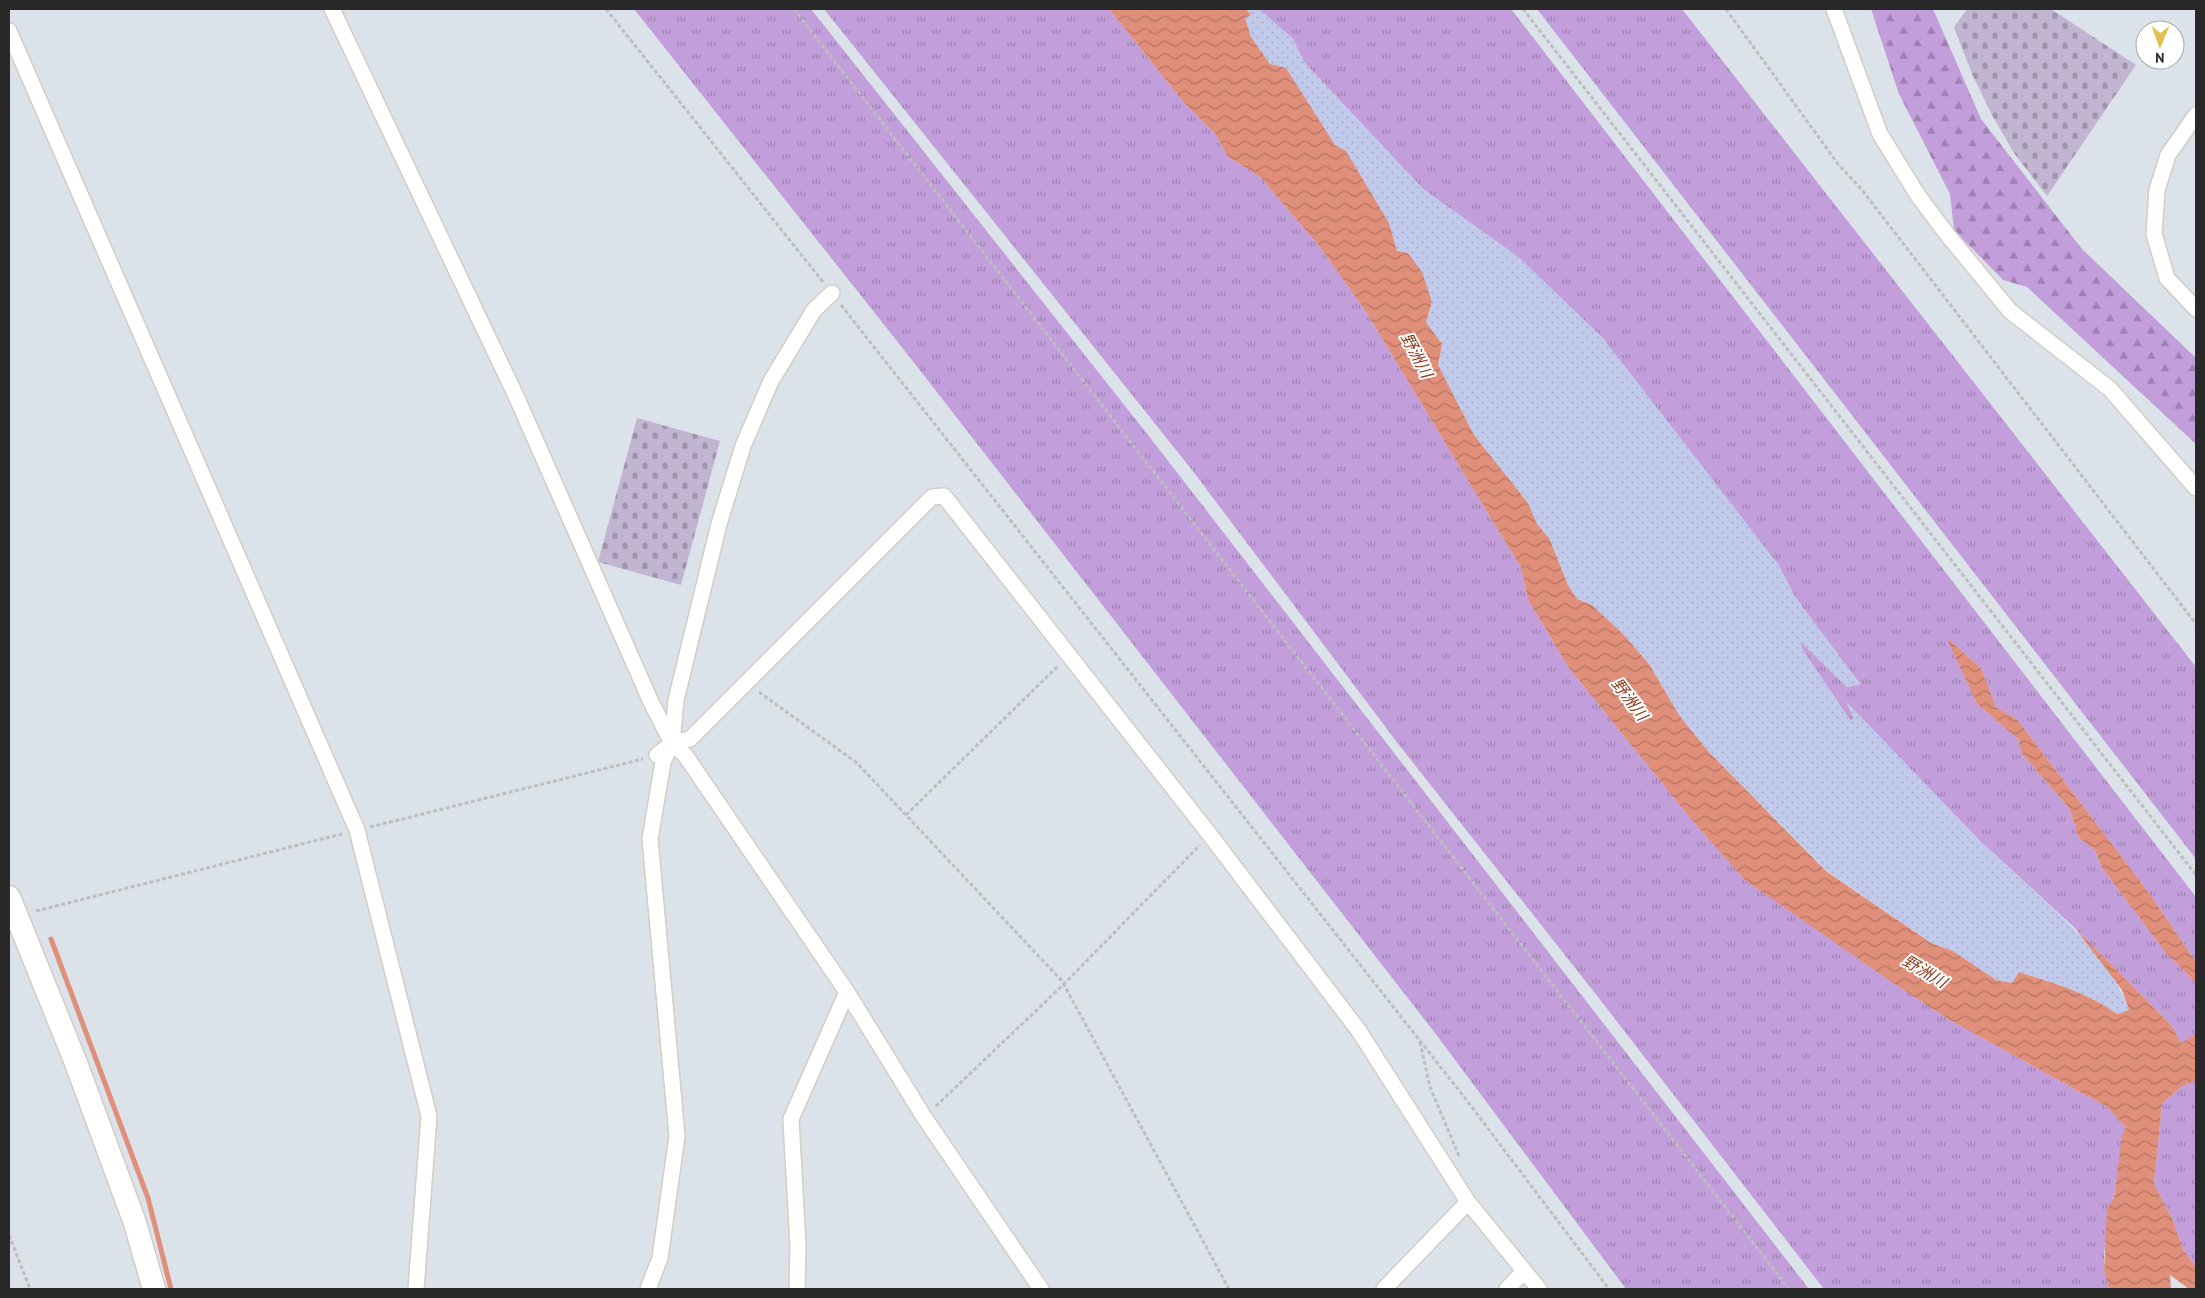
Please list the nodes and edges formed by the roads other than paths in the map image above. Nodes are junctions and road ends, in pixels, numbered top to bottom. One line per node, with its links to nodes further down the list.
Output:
1 (332, 9): 8 (street)
2 (1834, 9): 7 (street)
3 (9, 32): 15 (street)
4 (2196, 115): 6 (street)
5 (832, 292): 8 (street)
6 (2196, 309)
7 (2196, 488)
8 (672, 743): 9 (street); 11 (street); 12 (street); 16 (street)
9 (657, 755)
10 (12, 907): 14 (street)
11 (847, 992): 17 (street); 18 (street)
12 (1468, 1202): 13 (street); 19 (street)
13 (1524, 1271): 20 (street); 21 (street)
14 (154, 1289)
15 (416, 1289)
16 (648, 1289)
17 (797, 1289)
18 (1041, 1289)
19 (1384, 1289)
20 (1507, 1289)
21 (1539, 1289)

